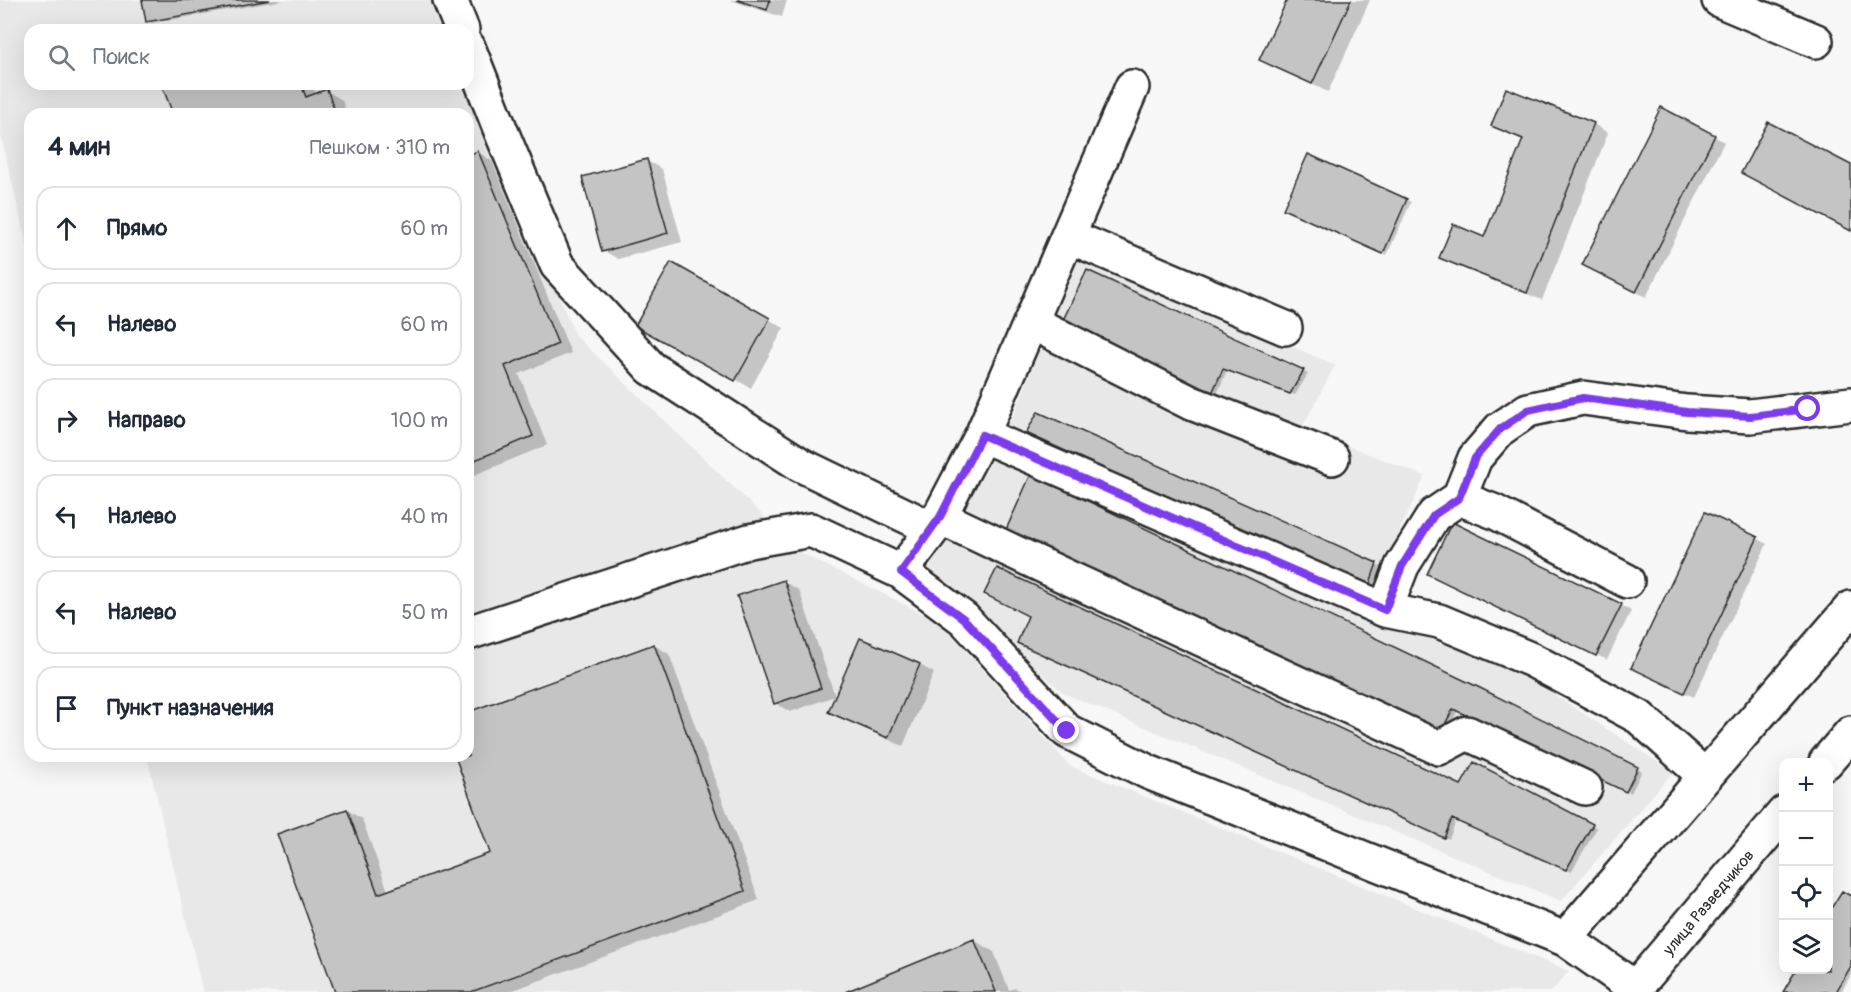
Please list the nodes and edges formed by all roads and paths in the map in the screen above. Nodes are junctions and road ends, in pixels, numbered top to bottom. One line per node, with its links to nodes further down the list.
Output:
1 (450, 0): 3 (street)
2 (1719, 0): 4 (street)
3 (460, 24)
4 (1816, 41)
5 (474, 62): 14 (street)
6 (1132, 87): 7 (street)
7 (1068, 236): 8 (street); 9 (street)
8 (1031, 322): 11 (street); 12 (street)
9 (1285, 328)
10 (1851, 404): 13 (street)
11 (982, 435): 14 (street); 18 (street)
12 (1332, 458)
13 (1459, 498): 16 (street); 18 (street)
14 (937, 523): 15 (street); 23 (street)
15 (901, 572): 19 (street); 25 (street)
16 (1627, 581)
17 (1851, 608): 22 (street)
18 (1385, 610): 22 (street)
19 (474, 631)
20 (1851, 733): 21 (street)
21 (1829, 758)
22 (1705, 776): 25 (street)
23 (1586, 788)
24 (1779, 819): 26 (street, улица Разведчиков)
25 (1565, 939): 26 (street)
26 (1633, 990)

